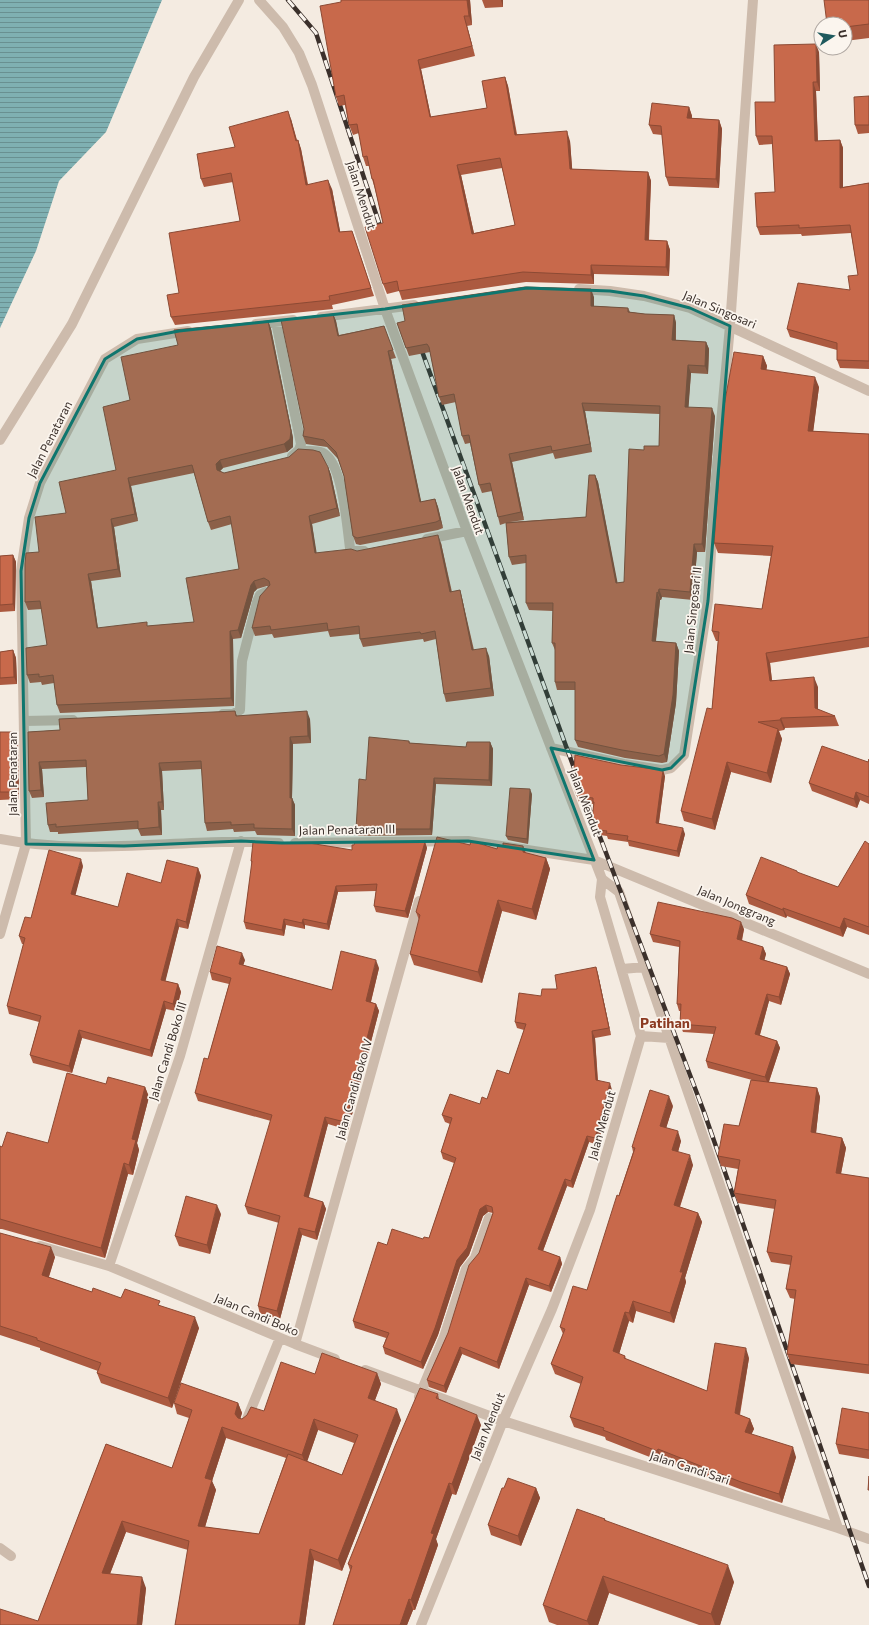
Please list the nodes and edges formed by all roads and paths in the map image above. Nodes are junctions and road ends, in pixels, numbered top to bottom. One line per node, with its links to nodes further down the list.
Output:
1 (238, 0): 12 (street)
2 (259, 0): 6 (street, Jalan Mendut)
3 (753, 0): 9 (street, Jalan Singosari II)
4 (571, 289): 9 (street, Jalan Singosari)
5 (422, 304): 6 (street)
6 (385, 309): 7 (street); 15 (street, Jalan Mendut)
7 (276, 322): 8 (street); 13 (street)
8 (246, 325)
9 (730, 326): 11 (street, Jalan Singosari); 22 (street, Jalan Singosari II)
10 (202, 329): 21 (street, Jalan Penataran)
11 (869, 391)
12 (0, 440)
13 (299, 450): 14 (street); 17 (street)
14 (282, 460)
15 (467, 531): 16 (street); 22 (street, Jalan Mendut)
16 (420, 540)
17 (374, 549)
18 (266, 592): 19 (street)
19 (210, 714)
20 (86, 719): 21 (street)
21 (25, 722): 25 (street, Jalan Penataran)
22 (551, 748): 26 (street, Jalan Mendut)
23 (0, 839): 25 (street)
24 (241, 841): 25 (street, Jalan Penataran III); 26 (street, Jalan Penataran III); 37 (street, Jalan Candi Boko III)
25 (26, 844): 29 (street, Jalan Penataran)
26 (594, 860): 27 (street, Jalan Mendut); 32 (street, Jalan Jonggrang)
27 (602, 879): 30 (street); 31 (street, Jalan Mendut)
28 (421, 894): 39 (street, Jalan Candi Boko IV)
29 (0, 934)
30 (645, 967): 31 (street); 34 (street)
31 (622, 969): 33 (street, Jalan Mendut)
32 (869, 974)
33 (641, 1036): 34 (street); 42 (street, Jalan Mendut)
34 (669, 1038): 44 (street)
35 (489, 1218): 40 (street)
36 (29, 1243): 37 (street, Jalan Candi Boko)
37 (109, 1266): 38 (street, Jalan Candi Boko)
38 (280, 1338): 39 (street, Jalan Candi Boko); 43 (street)
39 (295, 1344): 40 (street, Jalan Candi Boko)
40 (422, 1390): 41 (street); 42 (street, Jalan Candi Boko)
41 (416, 1405)
42 (503, 1421): 44 (street, Jalan Candi Sari); 48 (street, Jalan Mendut)
43 (246, 1423)
44 (838, 1528): 45 (street, Jalan Candi Sari)
45 (869, 1539)
46 (0, 1548): 47 (street)
47 (11, 1556)
48 (421, 1625)

